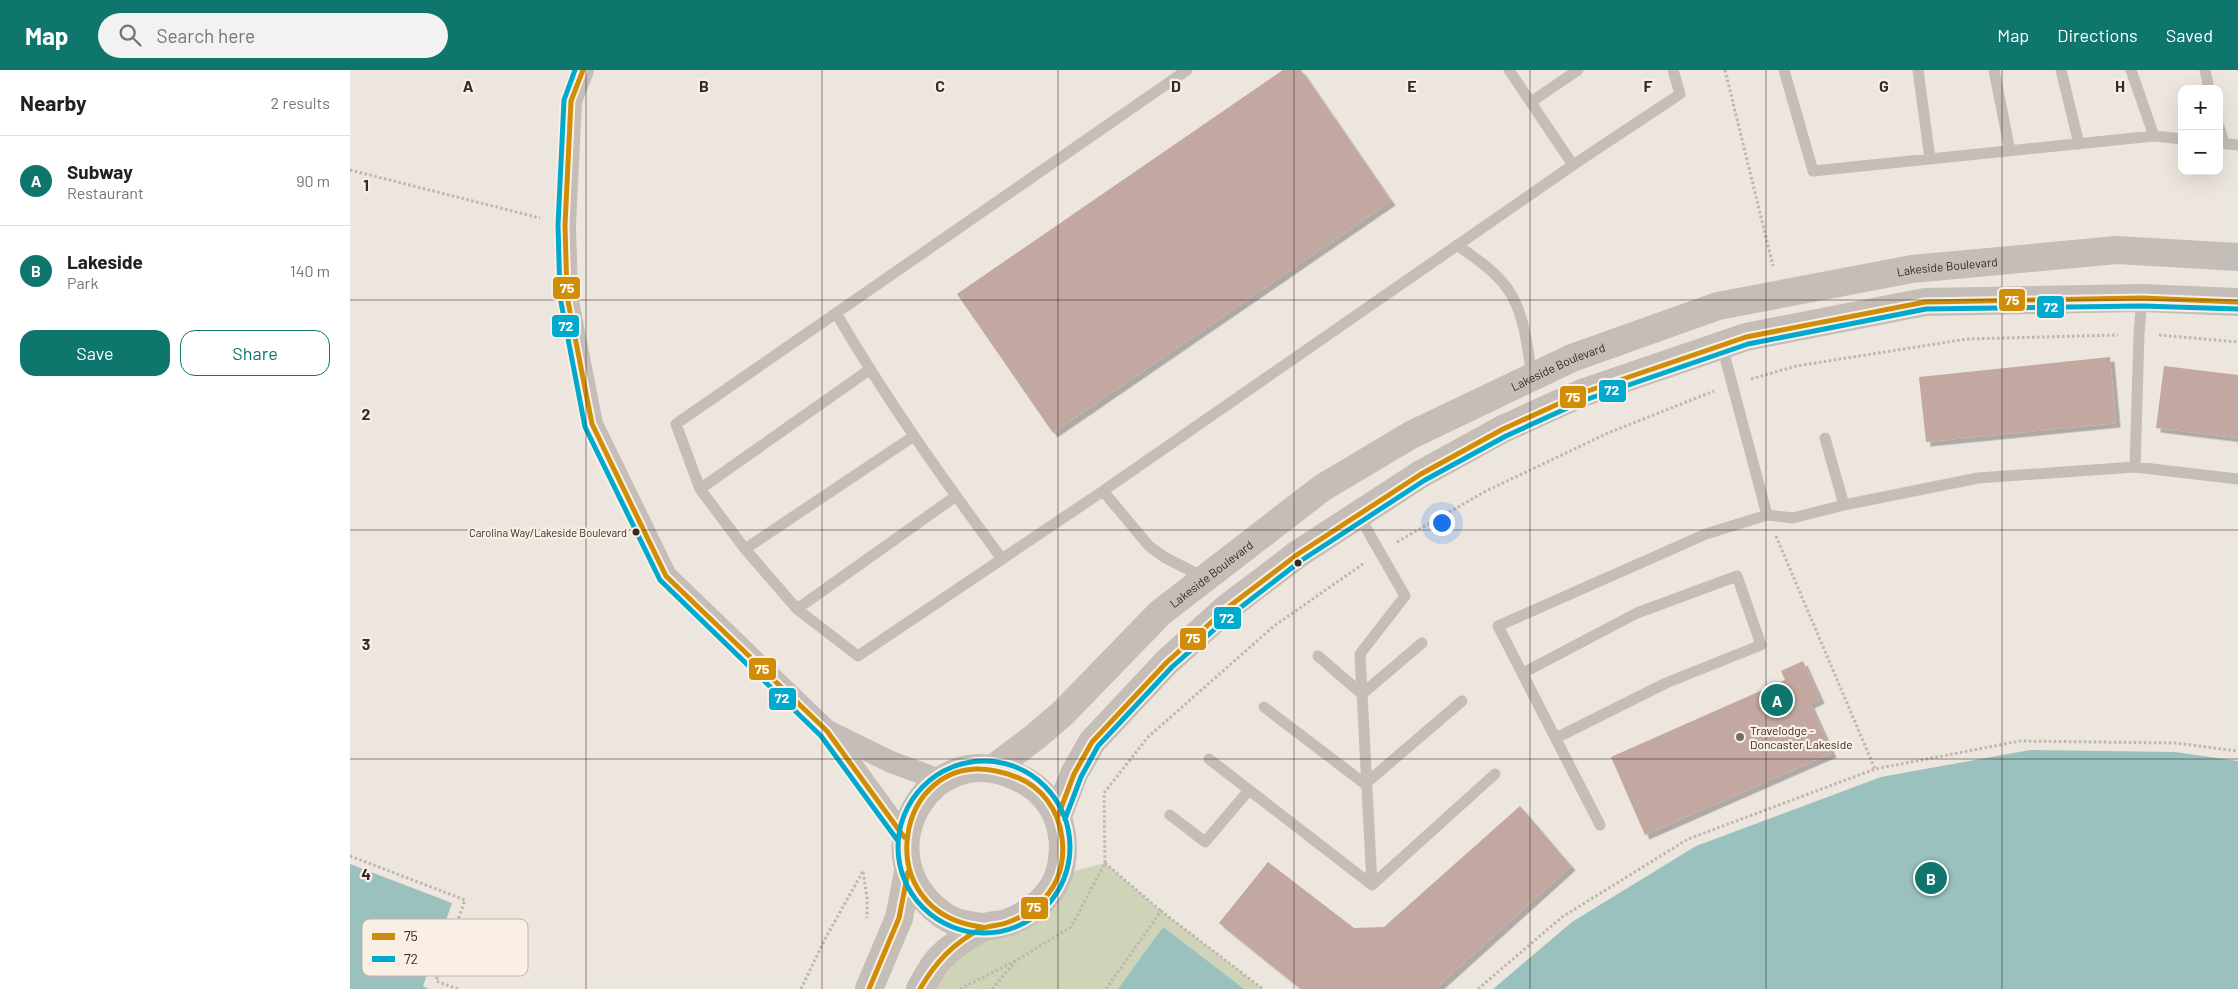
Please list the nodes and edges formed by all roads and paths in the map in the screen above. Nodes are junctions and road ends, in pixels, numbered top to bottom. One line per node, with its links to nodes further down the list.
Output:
1 (583, 70): 24 (street)
2 (1187, 70): 30 (lane)
3 (1509, 70): 14 (lane)
4 (1578, 70): 14 (lane)
5 (1673, 70): 22 (lane)
6 (1725, 70): 27 (path)
7 (1784, 70): 21 (lane)
8 (1918, 70): 21 (lane)
9 (1994, 70): 20 (lane)
10 (2061, 70): 18 (lane)
11 (2131, 70): 15 (lane)
12 (2204, 70): 13 (lane)
13 (2209, 85)
14 (1531, 102): 22 (lane)
15 (2154, 136): 16 (lane); 18 (lane)
16 (2178, 139)
17 (2223, 143): 19 (lane)
18 (2079, 144): 20 (lane)
19 (2238, 144)
20 (2010, 151): 21 (lane)
21 (1930, 159)
22 (1573, 165): 25 (lane)
23 (350, 170): 24 (path)
24 (565, 225): 60 (street)
25 (1457, 245): 37 (lane); 44 (lane)
26 (2238, 257): 27 (street, Lakeside Boulevard)
27 (1779, 294): 37 (street, Lakeside Boulevard)
28 (2142, 298): 29 (street); 31 (street); 32 (lane)
29 (2238, 302)
30 (836, 313): 36 (lane); 43 (lane)
31 (1787, 330): 34 (street); 35 (path)
32 (2138, 334): 33 (path); 35 (path); 41 (lane)
33 (2238, 342)
34 (1722, 346): 38 (lane); 47 (street)
35 (1796, 366): 38 (path)
36 (869, 370): 39 (lane); 43 (lane)
37 (1532, 378): 52 (street, Lakeside Boulevard)
38 (1732, 384): 48 (lane); 50 (path)
39 (914, 436): 45 (lane); 49 (lane)
40 (1824, 438): 46 (lane)
41 (2135, 467): 42 (lane); 46 (lane)
42 (2238, 479)
43 (700, 488): 49 (lane)
44 (1103, 491): 51 (lane); 52 (lane)
45 (956, 496): 51 (lane); 53 (lane)
46 (1844, 505): 48 (lane)
47 (1358, 514): 50 (lane); 71 (street)
48 (1767, 515): 56 (lane); 65 (path)
49 (745, 549): 53 (lane)
50 (1380, 552): 57 (lane); 75 (path)
51 (1002, 559): 53 (lane)
52 (1204, 578): 64 (street, Lakeside Boulevard)
53 (797, 610)
54 (1422, 643): 57 (lane)
55 (1318, 656): 57 (lane)
56 (1523, 673): 61 (lane); 61 (lane)
57 (1362, 694): 68 (lane)
58 (1462, 701): 68 (lane)
59 (1264, 707): 68 (lane)
60 (827, 731): 67 (street); 73 (street)
61 (1556, 738): 72 (lane)
62 (2238, 751): 65 (path)
63 (1209, 759): 69 (lane)
64 (994, 768): 67 (street); 71 (street)
65 (1875, 769): 92 (path)
66 (1495, 774): 78 (lane)
67 (940, 780): 73 (street)
68 (1365, 784): 78 (lane)
69 (1249, 790): 70 (lane); 78 (lane)
70 (1170, 815)
71 (1058, 816): 81 (street)
72 (1600, 825)
73 (904, 837): 77 (street)
74 (350, 856): 80 (path)
75 (1105, 863): 79 (path); 82 (path)
76 (863, 871): 85 (path)
77 (908, 872): 81 (street); 86 (street)
78 (1372, 885)
79 (1161, 910): 90 (path); 91 (path)
80 (458, 919)
81 (982, 927): 87 (street)
82 (1017, 960): 88 (path); 89 (path)
83 (438, 976): 84 (path)
84 (458, 989)
85 (801, 989)
86 (869, 989)
87 (920, 989)
88 (960, 989)
89 (992, 989)
90 (1106, 989)
91 (1263, 989)
92 (1478, 989)

